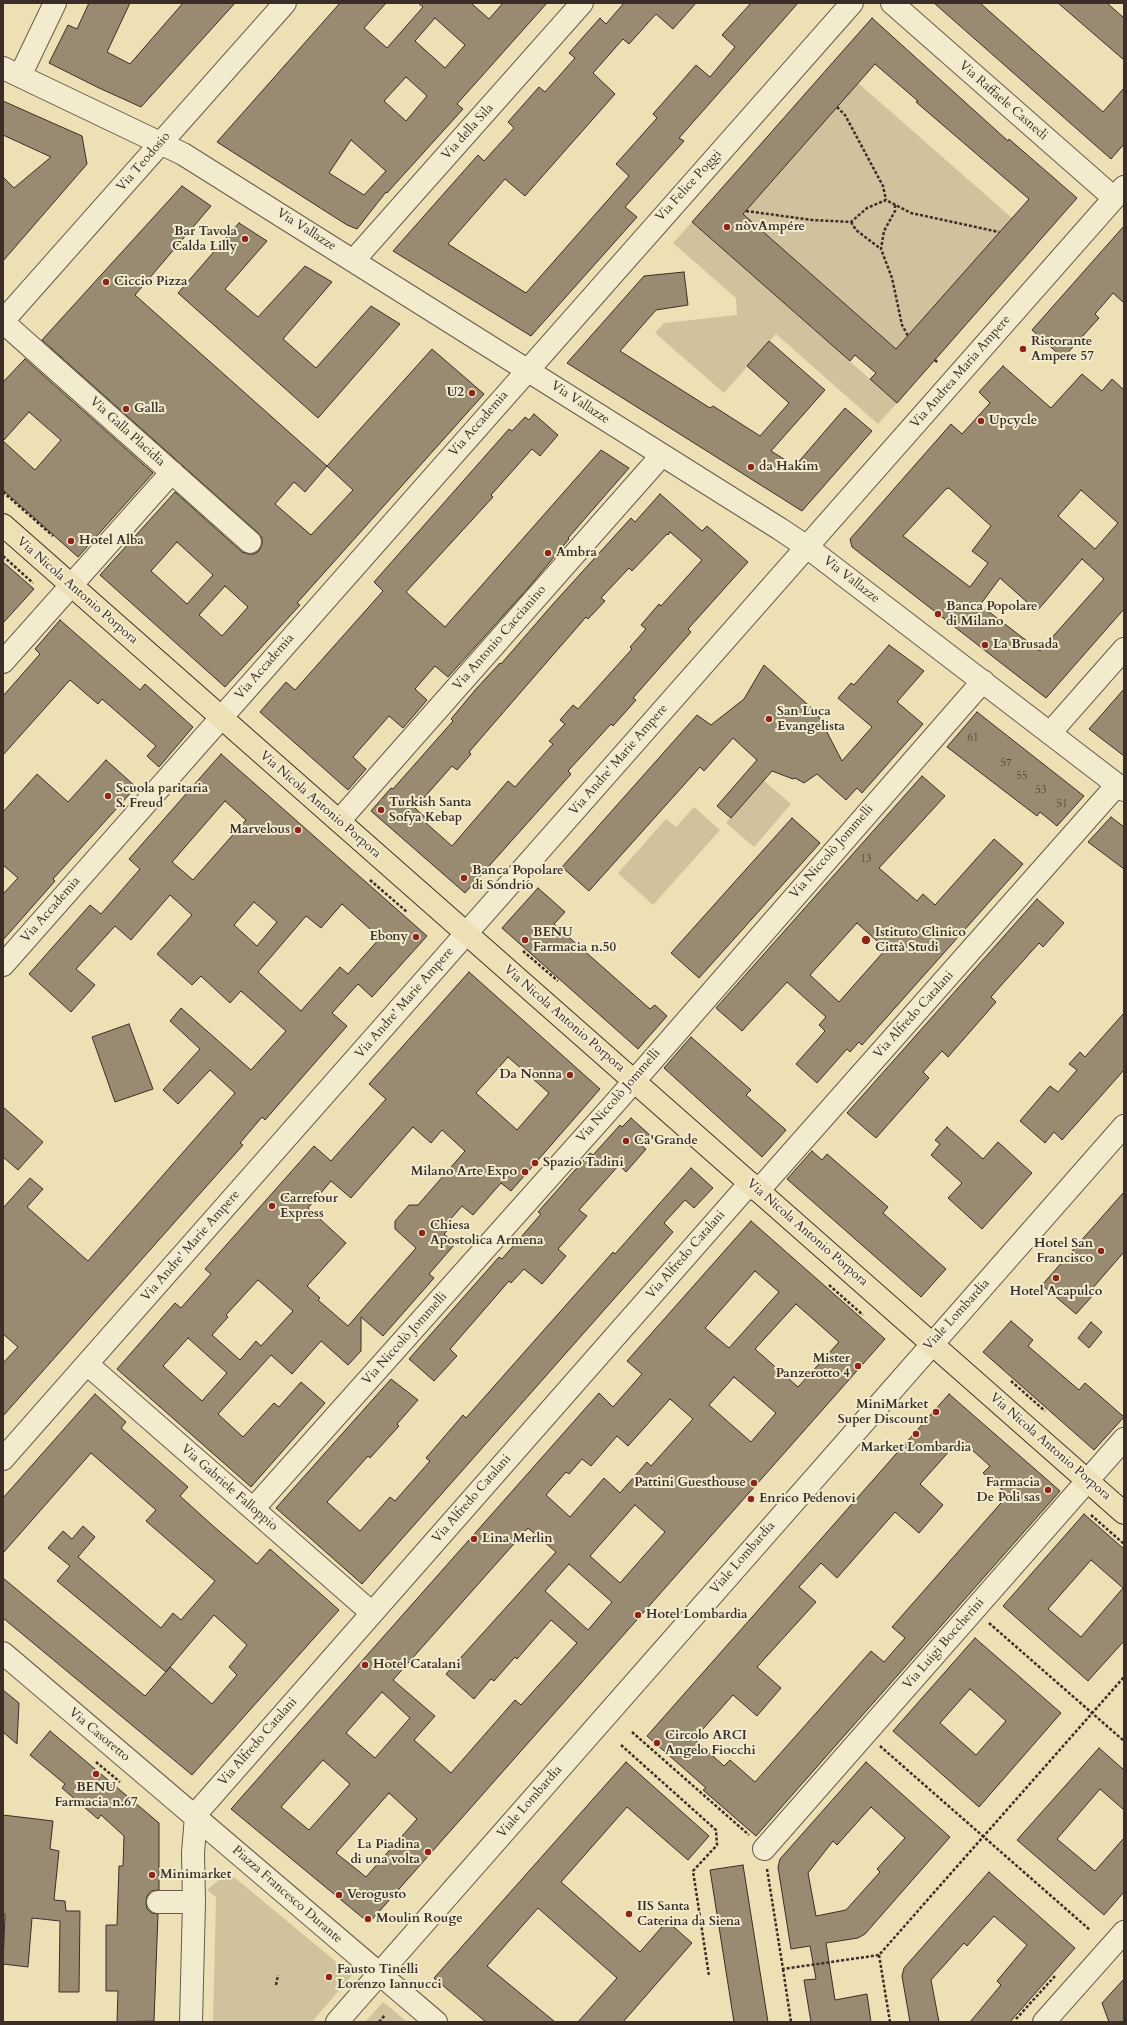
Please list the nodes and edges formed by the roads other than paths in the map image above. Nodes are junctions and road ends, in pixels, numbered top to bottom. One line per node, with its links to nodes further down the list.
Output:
1 (55, 3): 6 (street)
2 (284, 3): 7 (street, Via Teodosio)
3 (582, 3): 9 (street, Via della Sila)
4 (852, 3): 11 (street, Via Felice Poggi)
5 (892, 3): 8 (street, Via Raffaele Casnedi)
6 (12, 72): 7 (street, Via Vallazze)
7 (162, 142): 9 (street, Via Vallazze); 10 (street, Via Teodosio)
8 (1119, 193): 16 (street, Via Andrea Maria Ampere)
9 (354, 260): 11 (street, Via Vallazze)
10 (3, 322): 13 (street, Via Galla Placidia)
11 (527, 370): 12 (street, Via Vallazze); 21 (street, Via Accademia)
12 (662, 455): 16 (street, Via Vallazze); 24 (street, Via Antonio Caccianino)
13 (172, 472): 15 (street, Via Galla Placidia); 17 (street)
14 (3, 525): 17 (main road, Via Nicola Antonio Porpora)
15 (250, 542)
16 (807, 547): 20 (street, Via Vallazze); 25 (street, Via Andre' Marie Ampere)
17 (71, 585): 19 (street); 21 (main road, Via Nicola Antonio Porpora)
18 (1124, 649): 22 (street)
19 (3, 662)
20 (982, 681): 22 (street, Via Vallazze); 27 (street, Via Niccolò Jommelli)
21 (221, 717): 24 (main road, Via Nicola Antonio Porpora); 26 (street, Via Accademia)
22 (1050, 733): 23 (street, Via Vallazze)
23 (1121, 787): 29 (street, Via Alfredo Catalani)
24 (339, 821): 25 (main road, Via Nicola Antonio Porpora)
25 (466, 933): 27 (main road, Via Nicola Antonio Porpora); 31 (street, Via Andre' Marie Ampere)
26 (3, 965)
27 (633, 1080): 29 (main road, Via Nicola Antonio Porpora); 35 (street, Via Niccolò Jommelli)
28 (1124, 1126): 30 (street, Viale Lombardia)
29 (754, 1187): 30 (main road, Via Nicola Antonio Porpora); 37 (street, Via Alfredo Catalani)
30 (932, 1343): 34 (main road, Via Nicola Antonio Porpora); 44 (street, Viale Lombardia)
31 (87, 1364): 33 (street, Via Andre' Marie Ampere); 35 (street, Via Gabriele Falloppio)
32 (1124, 1439): 34 (street, Via Luigi Boccherini)
33 (3, 1459)
34 (1088, 1480): 36 (main road, Via Nicola Antonio Porpora); 40 (street, Via Luigi Boccherini)
35 (253, 1509): 37 (street, Via Gabriele Falloppio)
36 (1124, 1512)
37 (372, 1613): 39 (street, Via Alfredo Catalani)
38 (3, 1653): 39 (street, Via Casoretto)
39 (196, 1816): 42 (street); 44 (street, Piazza Francesco Durante)
40 (758, 1843)
41 (158, 1902): 42 (street)
42 (194, 1902): 45 (street)
43 (1124, 1932): 48 (street)
44 (379, 1973): 46 (street); 47 (street, Piazza Francesco Durante)
45 (191, 2022)
46 (337, 2022)
47 (436, 2022)
48 (1044, 2022)

